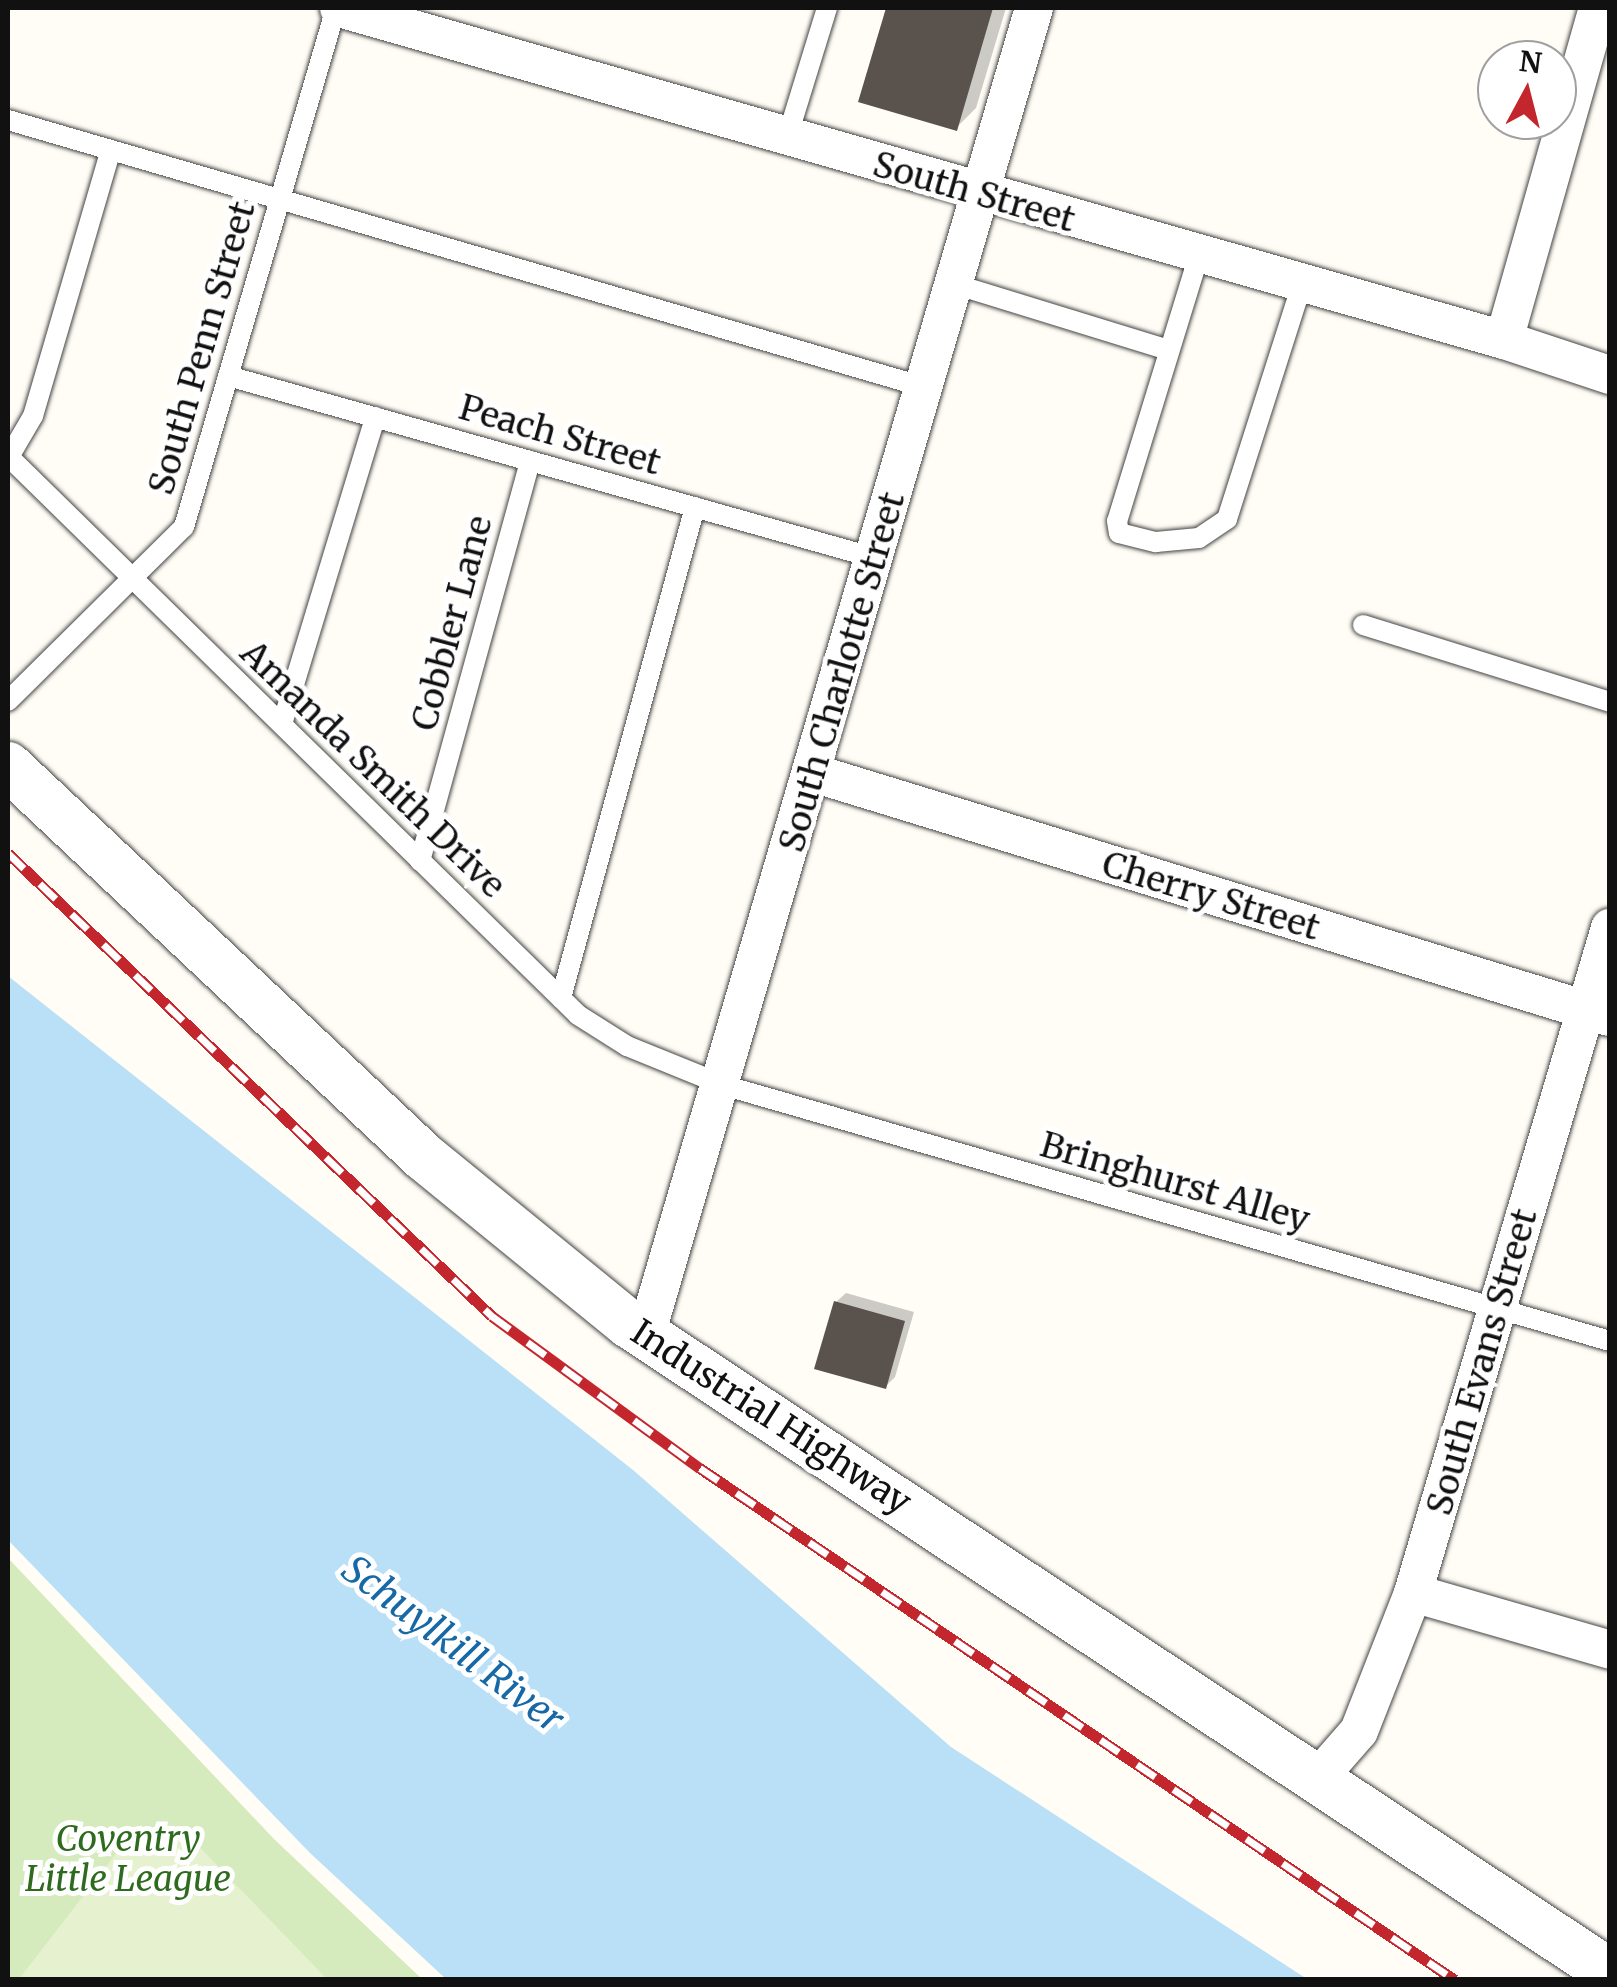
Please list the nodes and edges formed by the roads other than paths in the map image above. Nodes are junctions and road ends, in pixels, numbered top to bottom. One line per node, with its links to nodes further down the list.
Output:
1 (338, 8): 6 (street, South Street); 9 (lane, South Penn Street)
2 (827, 8): 6 (lane)
3 (1034, 8): 8 (street, South Charlotte Street)
4 (1598, 8): 13 (street)
5 (8, 120): 7 (lane)
6 (787, 138): 8 (street, South Street)
7 (112, 150): 9 (lane); 19 (lane)
8 (980, 195): 10 (street, South Street); 11 (street, South Charlotte Street)
9 (280, 200): 16 (lane, South Penn Street); 17 (lane)
10 (1199, 255): 12 (street, South Street); 14 (lane)
11 (954, 284): 14 (lane); 17 (street, South Charlotte Street)
12 (1302, 284): 13 (street, South Street); 14 (lane)
13 (1504, 340): 15 (street, South Street)
14 (1170, 350)
15 (1610, 375)
16 (228, 376): 18 (lane, Peach Street); 23 (lane, South Penn Street)
17 (924, 386): 22 (street, South Charlotte Street)
18 (375, 417): 20 (lane, Peach Street); 27 (lane)
19 (8, 457): 23 (lane, Amanda Smith Drive)
20 (530, 461): 21 (lane, Peach Street); 30 (lane, Cobbler Lane)
21 (695, 507): 22 (lane, Peach Street); 32 (lane)
22 (875, 558): 29 (street, South Charlotte Street)
23 (134, 579): 25 (lane, South Penn Street); 27 (lane, Amanda Smith Drive)
24 (1363, 625): 26 (lane)
25 (8, 700)
26 (1610, 702)
27 (282, 724): 30 (lane, Amanda Smith Drive)
28 (8, 766): 36 (street, Industrial Highway)
29 (813, 773): 33 (street, Cherry Street); 34 (street, South Charlotte Street)
30 (420, 861): 32 (lane, Amanda Smith Drive)
31 (1610, 928): 33 (street, South Evans Street)
32 (560, 998): 34 (lane, Amanda Smith Drive)
33 (1598, 1014): 35 (street, South Evans Street)
34 (723, 1085): 35 (lane, Bringhurst Alley); 36 (street, South Charlotte Street)
35 (1497, 1309): 37 (lane, Bringhurst Alley); 38 (street, South Evans Street)
36 (646, 1336): 40 (street, Industrial Highway)
37 (1610, 1341)
38 (1413, 1593): 39 (street); 40 (street, South Evans Street)
39 (1610, 1650)
40 (1318, 1778): 41 (street, Industrial Highway)
41 (1610, 1974)

